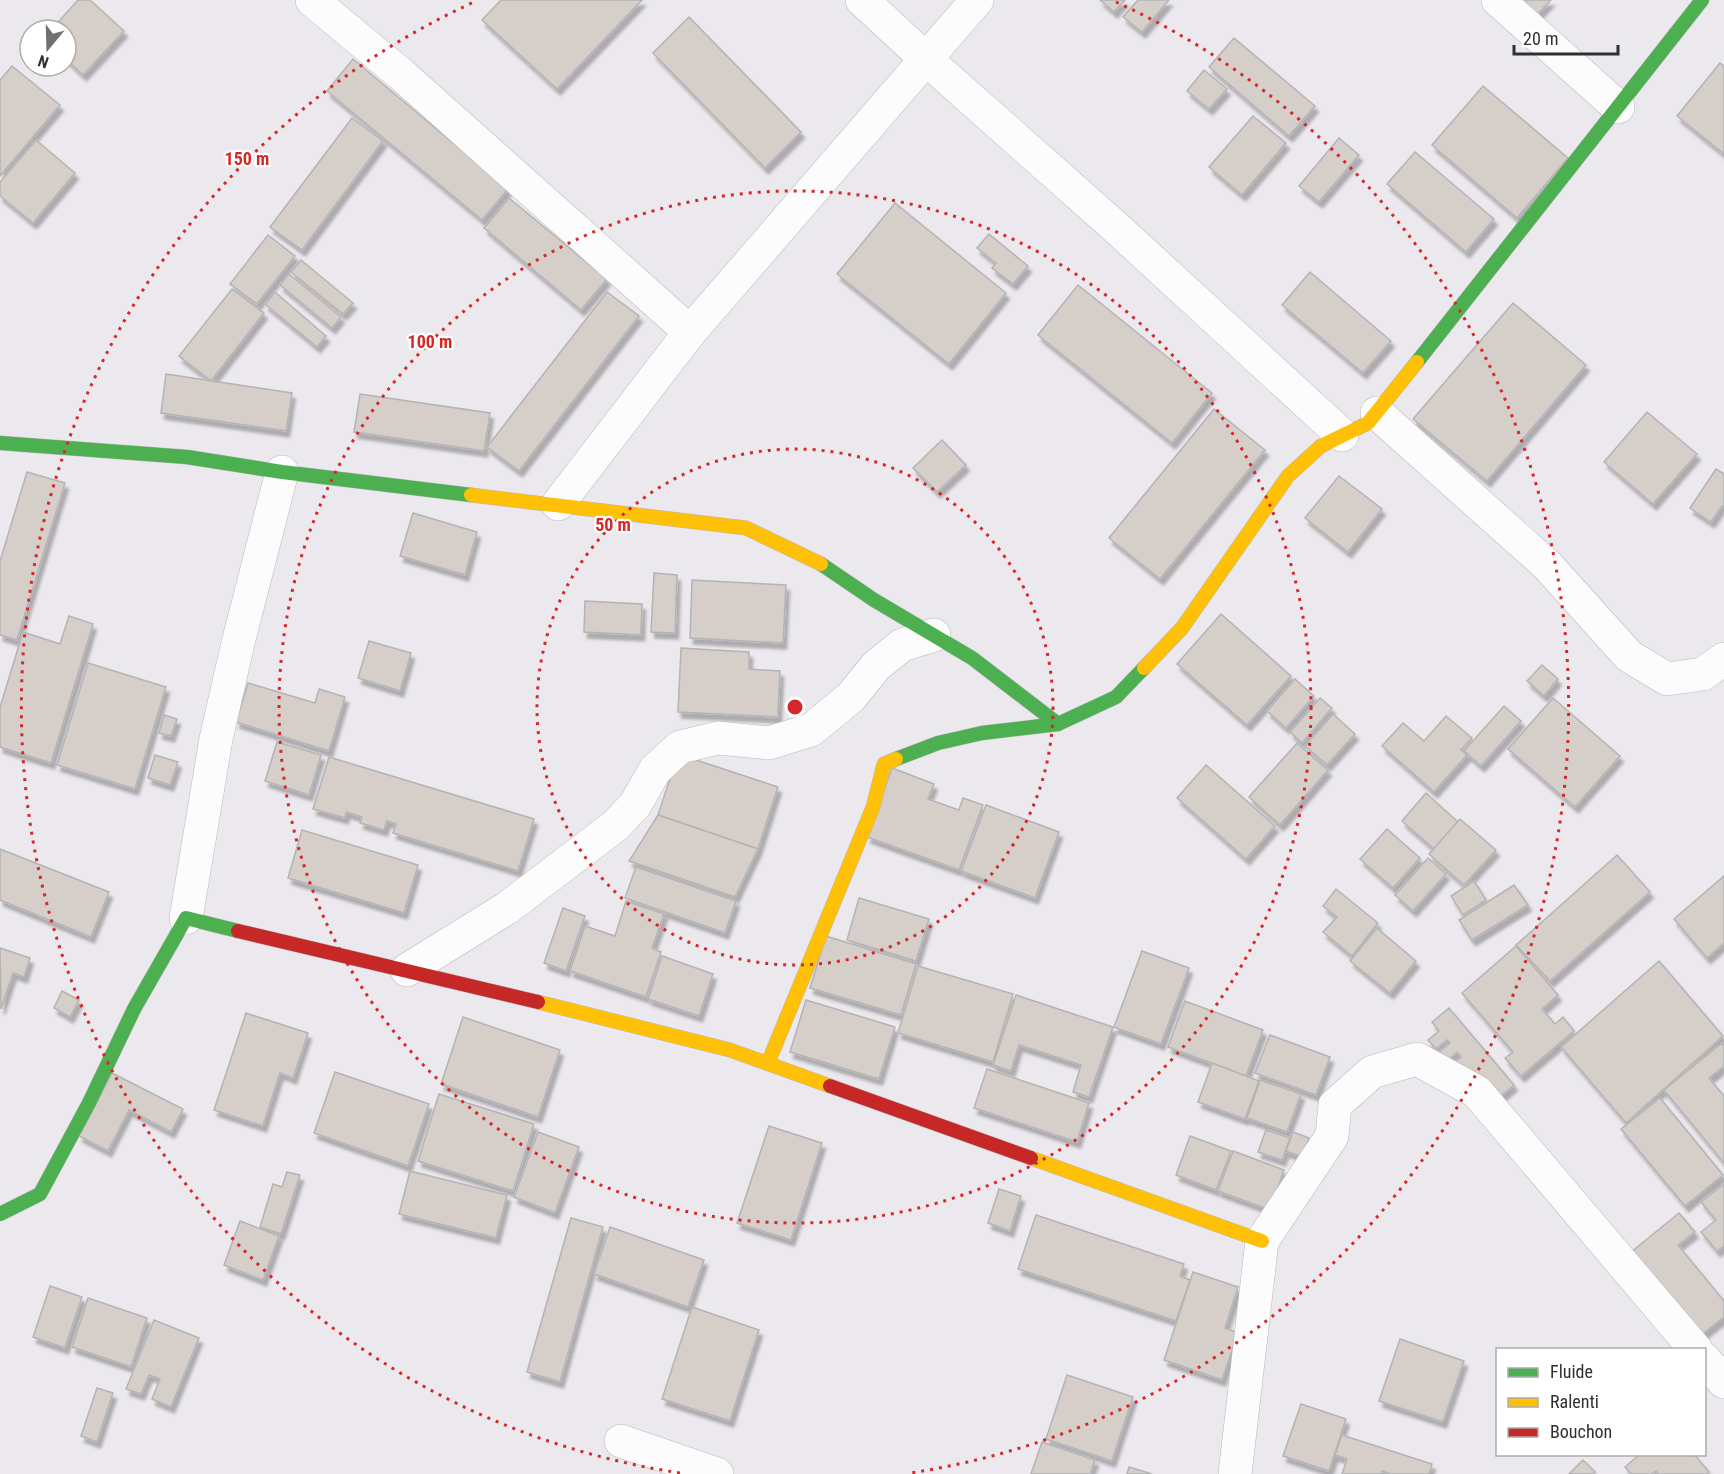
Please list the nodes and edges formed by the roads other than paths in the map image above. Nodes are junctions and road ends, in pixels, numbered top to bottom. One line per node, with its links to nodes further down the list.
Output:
1 (312, 0): 8 (street)
2 (862, 0): 6 (street)
3 (977, 0): 6 (street)
4 (1498, 0): 7 (street)
5 (1702, 0): 7 (street)
6 (927, 60): 8 (street); 10 (street)
7 (1618, 106): 9 (street)
8 (690, 332): 13 (street)
9 (1377, 413): 10 (street); 15 (street)
10 (1342, 435): 16 (street)
11 (0, 443): 12 (street)
12 (282, 472): 13 (street); 17 (street)
13 (558, 504): 14 (street)
14 (934, 635): 16 (street); 18 (street)
15 (1724, 659)
16 (1058, 724): 19 (street)
17 (186, 918): 18 (street); 20 (street)
18 (407, 970): 19 (street)
19 (768, 1063): 21 (street)
20 (0, 1214)
21 (1262, 1241): 22 (street); 27 (street)
22 (1694, 1348)
23 (1706, 1361): 24 (street)
24 (1724, 1382)
25 (621, 1442): 26 (street)
26 (717, 1474)
27 (1235, 1474)

